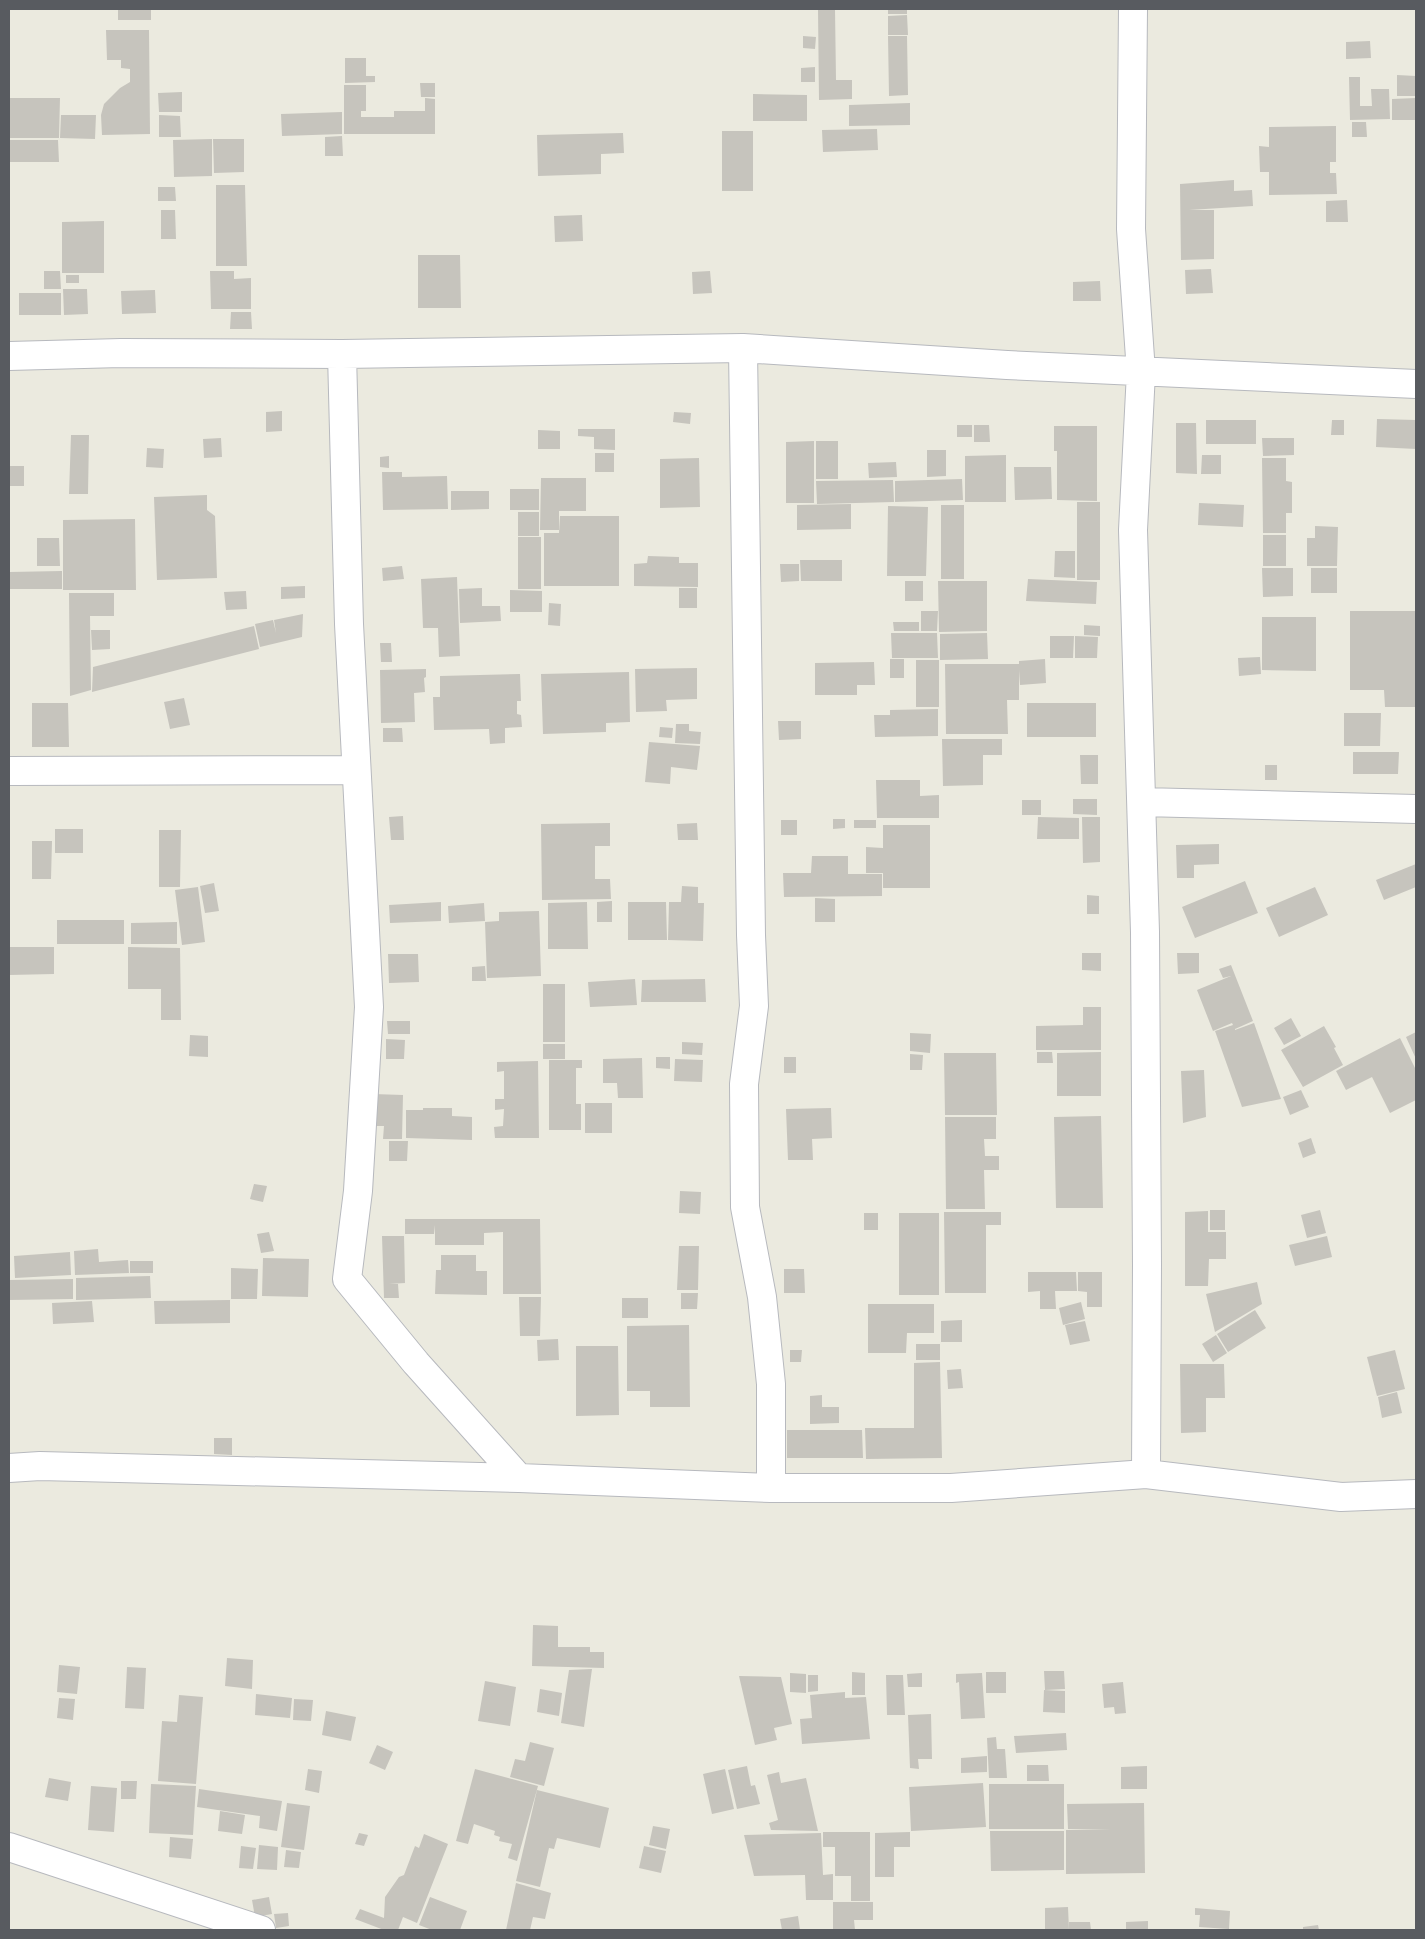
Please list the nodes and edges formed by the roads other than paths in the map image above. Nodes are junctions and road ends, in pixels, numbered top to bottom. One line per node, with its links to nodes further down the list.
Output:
1 (1133, 9): 5 (street)
2 (743, 348): 3 (street); 5 (street); 14 (street)
3 (342, 354): 4 (street); 7 (street)
4 (9, 356)
5 (1141, 372): 6 (street); 9 (street)
6 (1416, 384)
7 (355, 770): 8 (street); 13 (street)
8 (9, 771)
9 (1142, 802): 10 (street); 12 (street)
10 (1416, 809)
11 (9, 1468): 13 (street)
12 (1146, 1474): 14 (street); 15 (street)
13 (519, 1478): 14 (street)
14 (771, 1488)
15 (1416, 1494)
16 (9, 1847): 17 (street)
17 (261, 1930)

